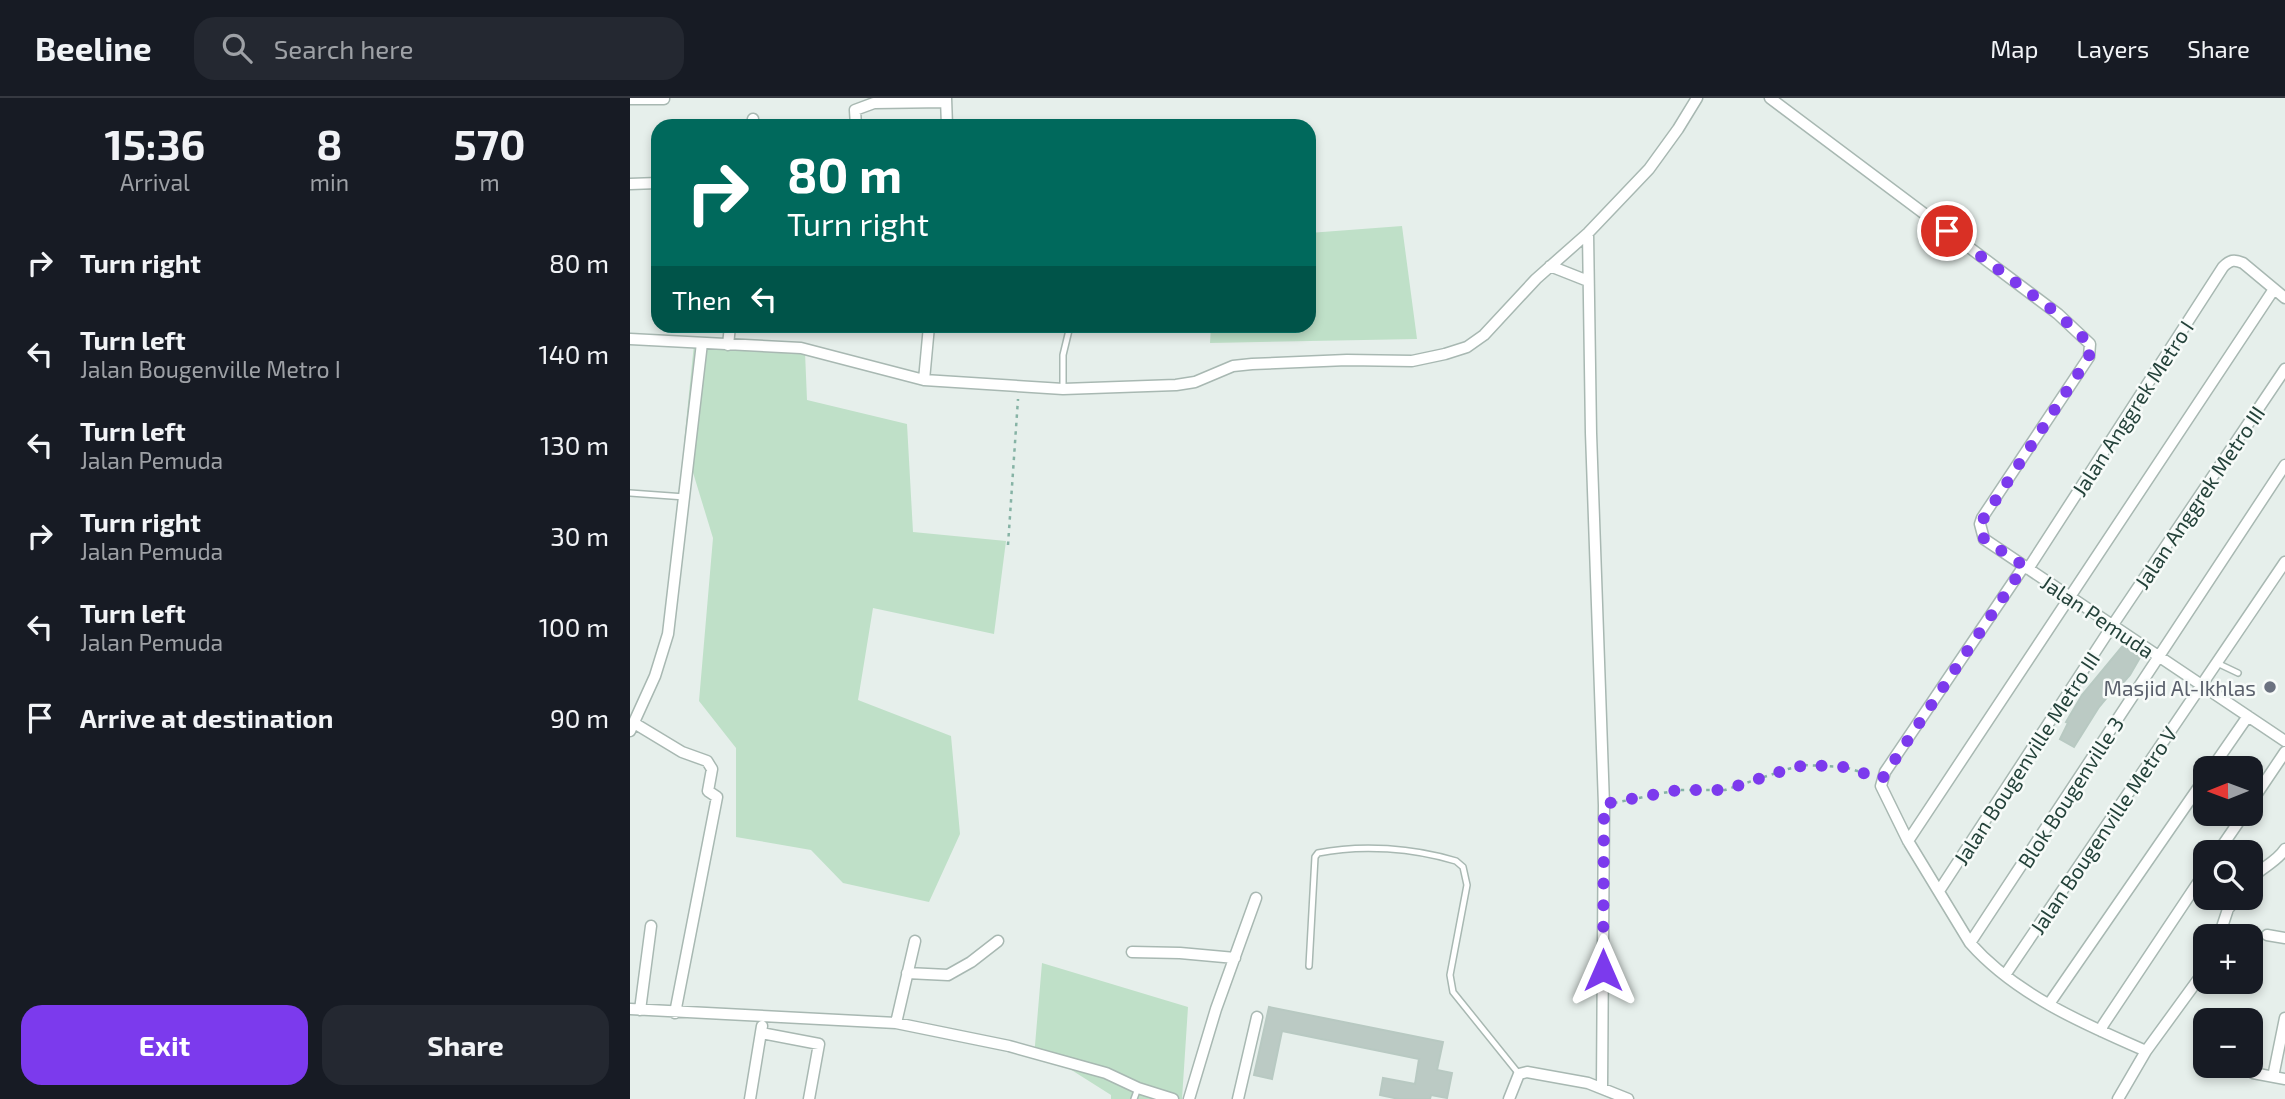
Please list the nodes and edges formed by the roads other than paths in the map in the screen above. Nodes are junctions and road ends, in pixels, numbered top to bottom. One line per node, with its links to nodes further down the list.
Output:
1 (1697, 98): 10 (street)
2 (1770, 98): 28 (street, Jalan Pemuda)
3 (630, 99): 4 (street)
4 (664, 99)
5 (946, 100): 6 (street); 7 (street)
6 (856, 119)
7 (947, 119)
8 (651, 183): 9 (street)
9 (630, 184)
10 (1588, 233): 11 (street); 12 (street)
11 (1550, 266): 12 (street); 23 (street)
12 (1588, 281): 74 (street)
13 (2274, 289): 14 (street); 28 (street, Jalan Anggrek Metro I); 29 (street)
14 (2285, 298)
15 (729, 333): 20 (street)
16 (928, 333): 22 (street)
17 (1068, 333): 23 (lane)
18 (630, 339): 19 (street)
19 (702, 343): 20 (street); 26 (street)
20 (728, 345): 22 (street)
21 (2285, 369): 30 (street, Jalan Anggrek Metro III)
22 (924, 380): 23 (street)
23 (1063, 389)
24 (2285, 465): 31 (street, Blok Bougenville 3)
25 (630, 493): 26 (lane)
26 (685, 497): 36 (street)
27 (2285, 562): 32 (street, Jalan Bougenville Metro V)
28 (2026, 568): 29 (street, Jalan Pemuda); 42 (street)
29 (2070, 597): 30 (street, Jalan Pemuda); 42 (street)
30 (2112, 626): 31 (street, Jalan Pemuda); 46 (street, Jalan Bougenville Metro III)
31 (2158, 657): 34 (street, Jalan Pemuda); 53 (street, Blok Bougenville 3)
32 (2217, 663): 33 (lane); 34 (street, Jalan Bougenville Metro V)
33 (2238, 673)
34 (2201, 685): 35 (street, Jalan Pemuda); 58 (street, Jalan Bougenville Metro V)
35 (2248, 716): 37 (street, Jalan Pemuda); 39 (street)
36 (632, 727): 62 (street)
37 (2285, 741)
38 (2285, 752): 40 (street)
39 (2220, 756)
40 (2263, 785)
41 (2193, 795): 60 (street)
42 (1908, 841): 46 (street)
43 (2285, 849): 44 (street)
44 (2263, 868)
45 (2193, 890): 67 (street)
46 (1939, 891): 53 (street)
47 (1256, 898): 55 (street)
48 (651, 926): 61 (street)
49 (2267, 935): 50 (street)
50 (2285, 938)
51 (915, 941): 57 (street)
52 (998, 941): 57 (street)
53 (1970, 943): 58 (street)
54 (1132, 951): 55 (street)
55 (1235, 958): 79 (street)
56 (1309, 965): 70 (lane)
57 (907, 973): 66 (street)
58 (2006, 975): 60 (street)
59 (2193, 986): 69 (street)
60 (2049, 1004): 67 (street)
61 (635, 1010): 62 (street)
62 (675, 1013): 63 (street)
63 (764, 1017): 66 (street); 68 (street)
64 (1257, 1017): 80 (street)
65 (2285, 1018): 72 (street)
66 (896, 1023): 75 (street)
67 (2101, 1031): 69 (street)
68 (761, 1033): 76 (street); 77 (street)
69 (2146, 1051): 83 (street)
70 (1519, 1074): 74 (street); 81 (street)
71 (2263, 1075): 72 (street)
72 (2273, 1077): 73 (street)
73 (2285, 1079)
74 (1602, 1087): 82 (street)
75 (1136, 1093): 78 (street)
76 (750, 1099)
77 (809, 1099)
78 (1173, 1099)
79 (1189, 1099)
80 (1238, 1099)
81 (1508, 1099)
82 (1628, 1099)
83 (2118, 1099)

